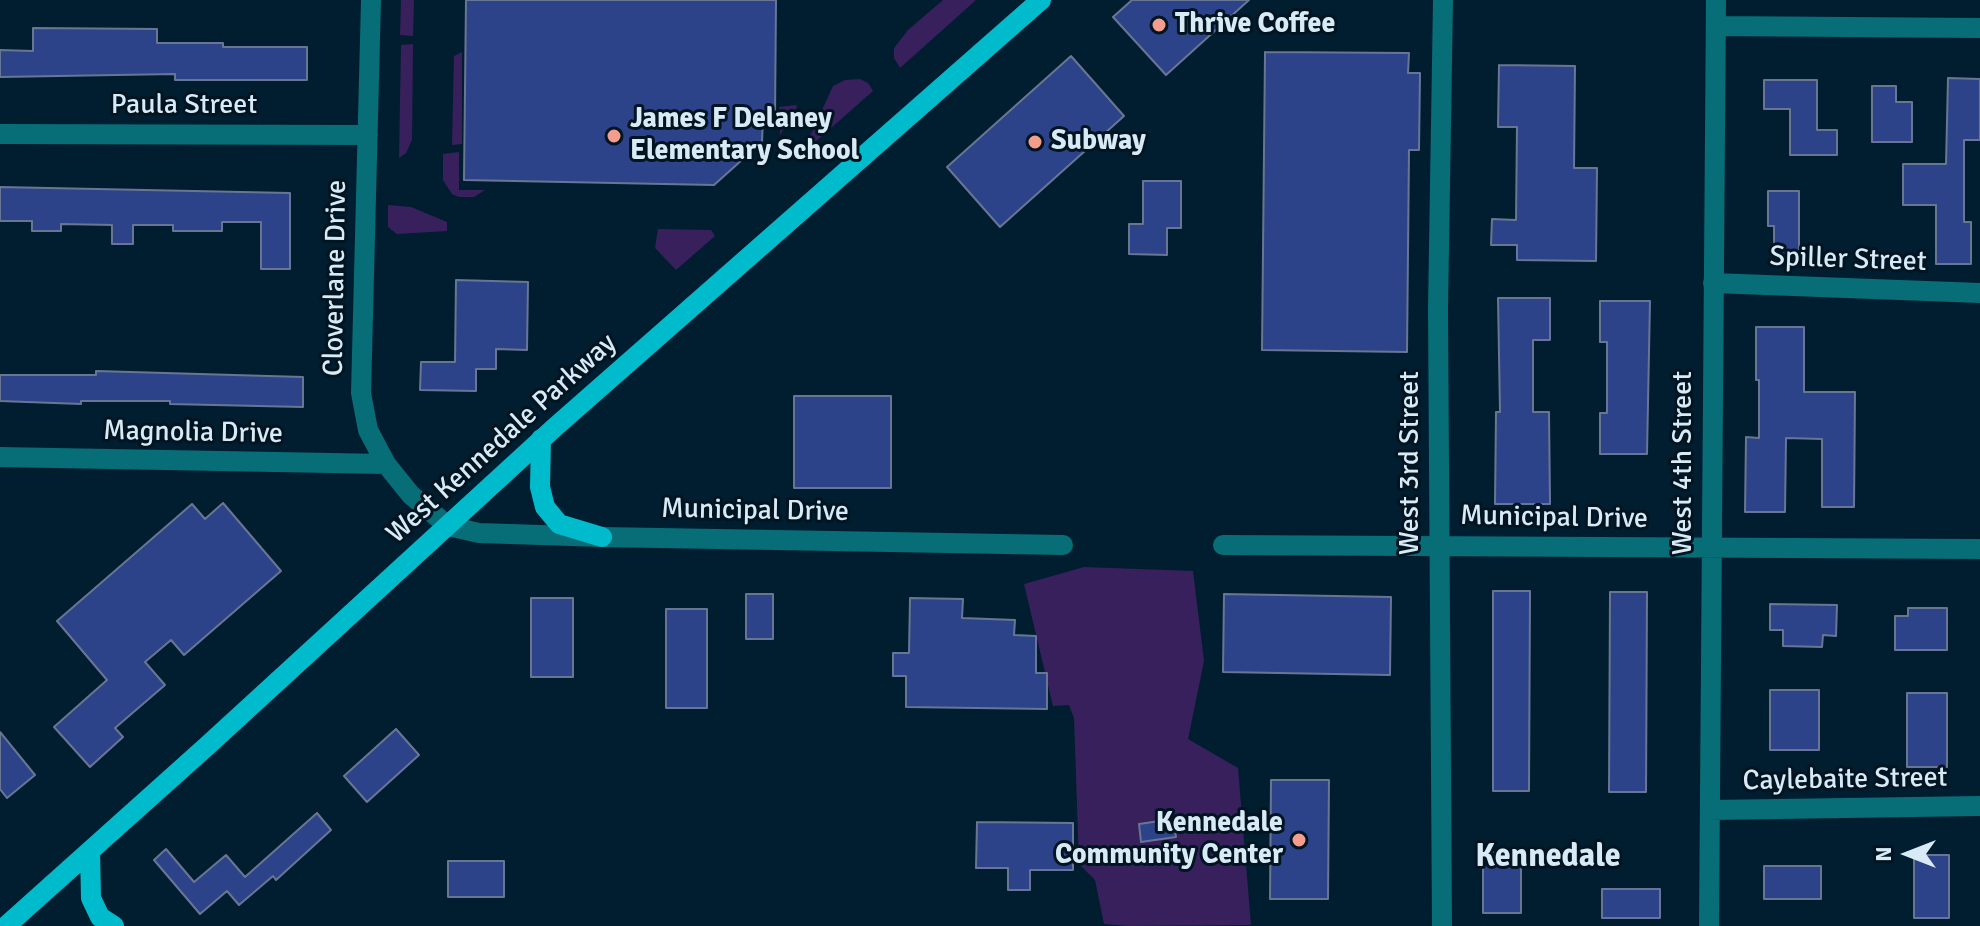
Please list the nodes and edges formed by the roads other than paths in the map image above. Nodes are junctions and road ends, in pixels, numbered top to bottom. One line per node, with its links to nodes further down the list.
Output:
1 (371, 0): 8 (street, Cloverlane Drive)
2 (1041, 0): 11 (main road, West Kennedale Parkway)
3 (1443, 0): 18 (street, West 3rd Street)
4 (1716, 0): 5 (street, West 4th Street)
5 (1716, 26): 6 (street); 9 (street, West 4th Street)
6 (1980, 28)
7 (0, 134): 8 (street, Paula Street)
8 (368, 135): 13 (street, Cloverlane Drive)
9 (1713, 283): 10 (street, Spiller Street); 19 (street, West 4th Street)
10 (1980, 293)
11 (541, 439): 14 (main road, West Kennedale Parkway); 15 (main road)
12 (0, 457): 13 (street, Magnolia Drive)
13 (386, 464): 14 (street, Cloverlane Drive)
14 (448, 526): 15 (street, Municipal Drive); 23 (main road, West Kennedale Parkway)
15 (602, 537): 16 (street, Municipal Drive)
16 (1063, 545)
17 (1223, 545): 18 (street, Municipal Drive)
18 (1439, 545): 19 (street, Municipal Drive); 26 (street, West 3rd Street)
19 (1711, 548): 20 (street, Municipal Drive); 22 (street, West 4th Street)
20 (1980, 549)
21 (1980, 806): 22 (street, Caylebaite Street)
22 (1710, 810): 27 (street, West 4th Street)
23 (90, 851): 24 (main road, West Kennedale Parkway); 25 (main road)
24 (6, 926)
25 (114, 926)
26 (1442, 926)
27 (1709, 926)

